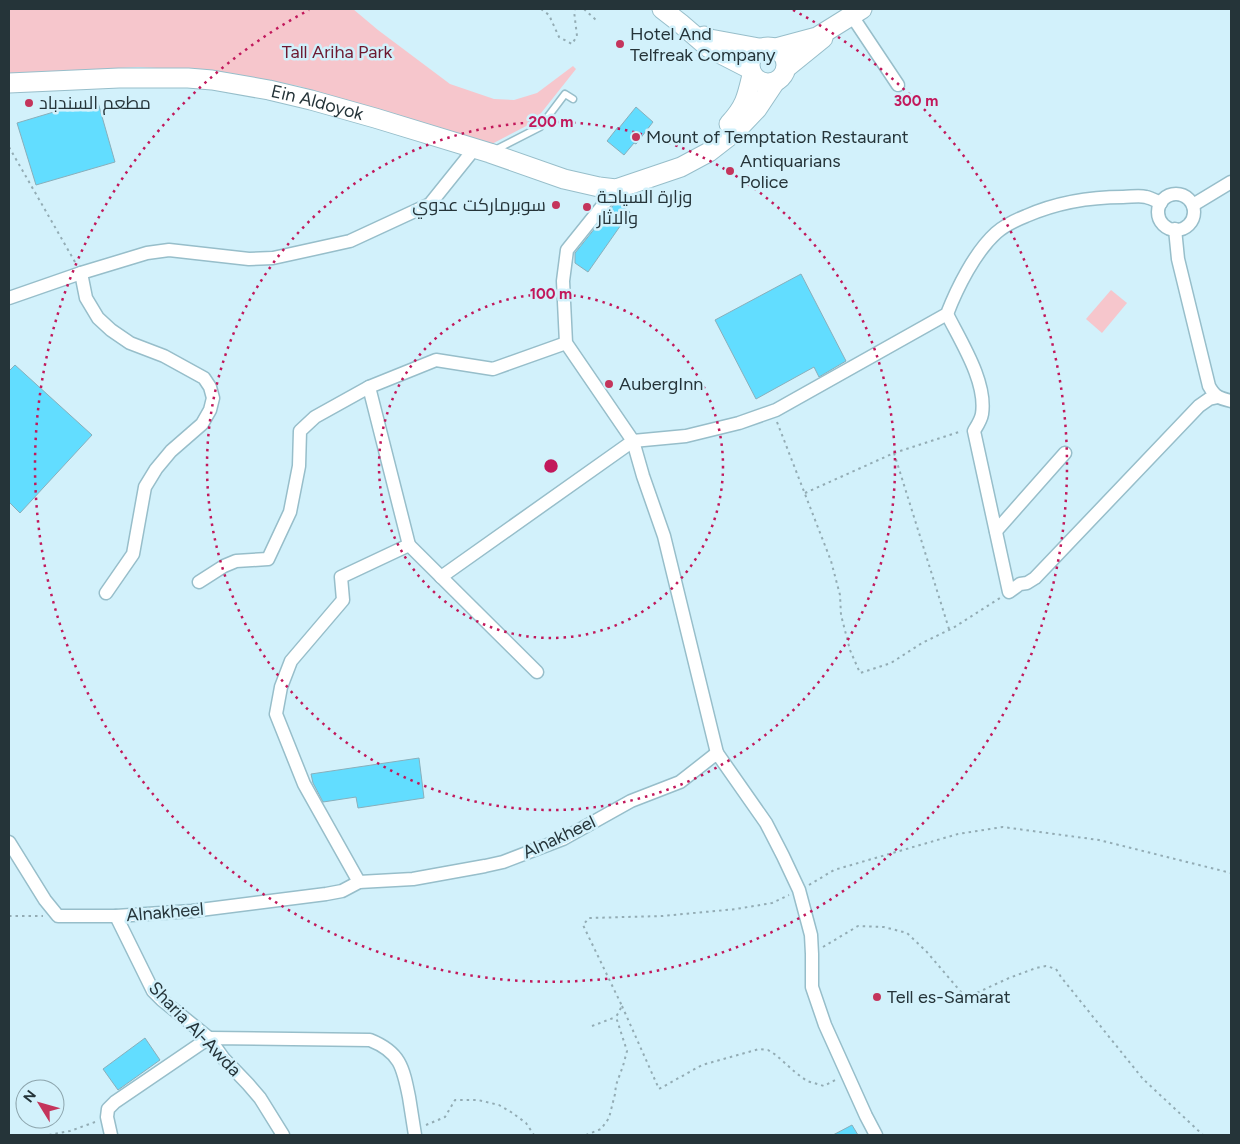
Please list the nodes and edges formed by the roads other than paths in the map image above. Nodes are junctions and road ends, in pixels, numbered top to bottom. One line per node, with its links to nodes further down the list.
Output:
1 (662, 9): 3 (main road)
2 (857, 12): 4 (main road); 6 (main road); 8 (street)
3 (680, 23): 4 (main road); 5 (main road)
4 (768, 48): 5 (main road); 6 (main road)
5 (751, 72): 6 (main road); 11 (main road)
6 (781, 75): 11 (main road)
7 (9, 83): 10 (main road, Ein Aldoyok)
8 (898, 85)
9 (573, 99): 10 (lane)
10 (482, 151): 13 (main road, Ein Aldoyok); 17 (street)
11 (681, 167): 13 (main road)
12 (1231, 182): 15 (street)
13 (616, 189): 20 (street)
14 (1160, 203): 15 (street); 16 (street); 19 (street)
15 (1193, 205): 16 (street)
16 (1175, 229): 22 (street)
17 (81, 273): 18 (street); 30 (street)
18 (9, 298)
19 (947, 314): 24 (street); 26 (street)
20 (566, 343): 21 (street); 24 (street)
21 (369, 388): 27 (street); 29 (street)
22 (1218, 397): 23 (street); 26 (street)
23 (1231, 402)
24 (634, 440): 28 (street); 32 (street)
25 (1065, 453): 26 (street)
26 (996, 531)
27 (409, 545): 28 (street); 34 (street)
28 (441, 577): 31 (street)
29 (199, 582)
30 (106, 593)
31 (537, 672)
32 (717, 752): 34 (street, Alnakheel); 40 (street)
33 (9, 842): 35 (street, Alnakheel)
34 (359, 882): 35 (street, Alnakheel)
35 (116, 916): 36 (street, Sharia Al-Awda)
36 (209, 1038): 37 (street); 38 (street); 39 (street, Sharia Al-Awda)
37 (414, 1131)
38 (111, 1135)
39 (282, 1135)
40 (876, 1135)

